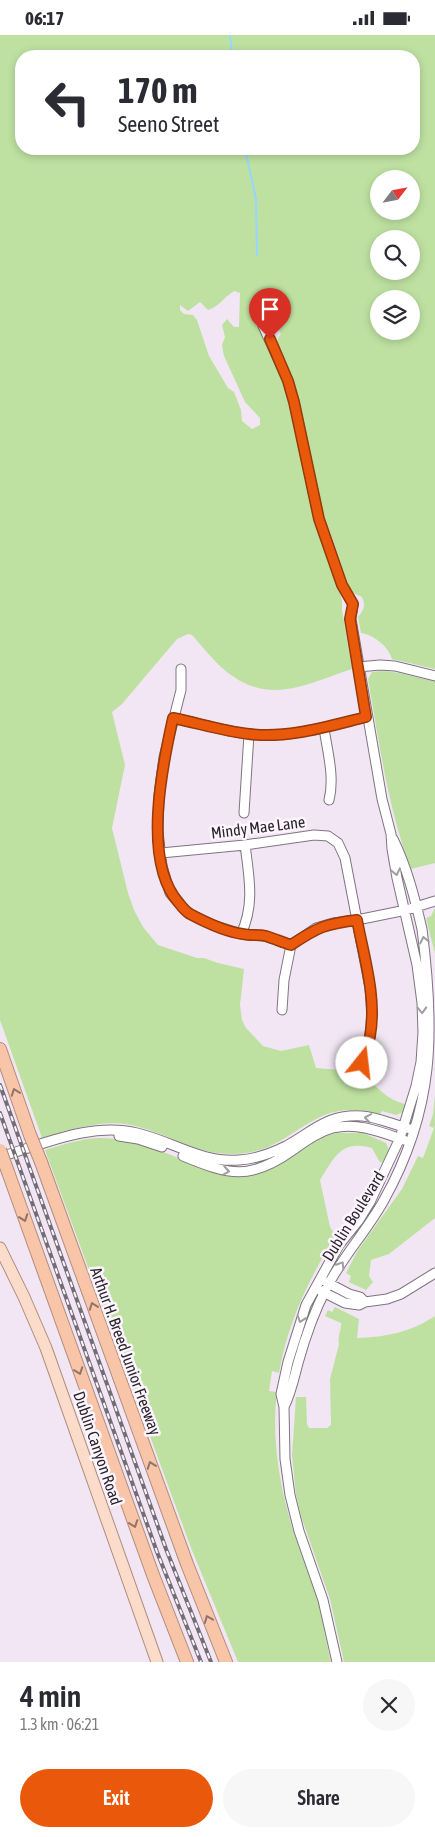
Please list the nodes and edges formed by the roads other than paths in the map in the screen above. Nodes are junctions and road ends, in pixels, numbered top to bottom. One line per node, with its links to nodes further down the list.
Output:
1 (263, 326): 2 (street, Dublin Boulevard)
2 (358, 667): 4 (street); 5 (street, Dublin Boulevard)
3 (181, 669): 6 (street)
4 (435, 676)
5 (366, 717): 7 (street); 11 (street, Dublin Boulevard)
6 (173, 718): 8 (street); 13 (street)
7 (324, 727): 8 (street); 9 (street)
8 (249, 734): 10 (street)
9 (329, 800)
10 (244, 813)
11 (391, 834): 15 (street, Dublin Boulevard); 16 (street, Dublin Boulevard, one-way to 16)
12 (245, 845): 13 (street, Mindy Mae Lane); 17 (street, Mindy Mae Lane); 18 (street)
13 (160, 853): 18 (street)
14 (435, 901): 15 (street)
15 (417, 907): 16 (street); 24 (street, Dublin Boulevard, one-way to 15)
16 (406, 910): 17 (street); 23 (street, Dublin Boulevard, one-way to 23)
17 (357, 920): 19 (street); 22 (street, Mindy Mae Lane)
18 (241, 934): 19 (street)
19 (291, 945): 20 (street)
20 (282, 1010)
21 (0, 1049): 40 (highway, Arthur H. Breed Junior Freeway, one-way to 21, bridge)
22 (362, 1063)
23 (404, 1128): 24 (street); 25 (street, one-way to 25); 26 (street, Dublin Boulevard)
24 (415, 1131): 27 (street, Dublin Boulevard)
25 (79, 1134): 26 (street, one-way to 26); 29 (street)
26 (400, 1138): 27 (street); 32 (street, Dublin Boulevard)
27 (411, 1142): 33 (street, Dublin Boulevard, one-way to 27)
28 (0, 1150): 39 (highway, one-way to 39, bridge)
29 (0, 1157)
30 (0, 1248): 38 (main road, Dublin Canyon Road)
31 (435, 1273): 36 (street)
32 (320, 1278): 33 (street); 34 (street, Dublin Boulevard)
33 (330, 1283): 35 (street, Dublin Boulevard); 36 (street)
34 (315, 1288): 35 (street); 37 (street, Dublin Boulevard, one-way to 37)
35 (324, 1293): 36 (street); 37 (street, Dublin Boulevard)
36 (365, 1302)
37 (284, 1407): 41 (street, Dublin Boulevard)
38 (157, 1662)
39 (187, 1662)
40 (226, 1662)
41 (337, 1662)

